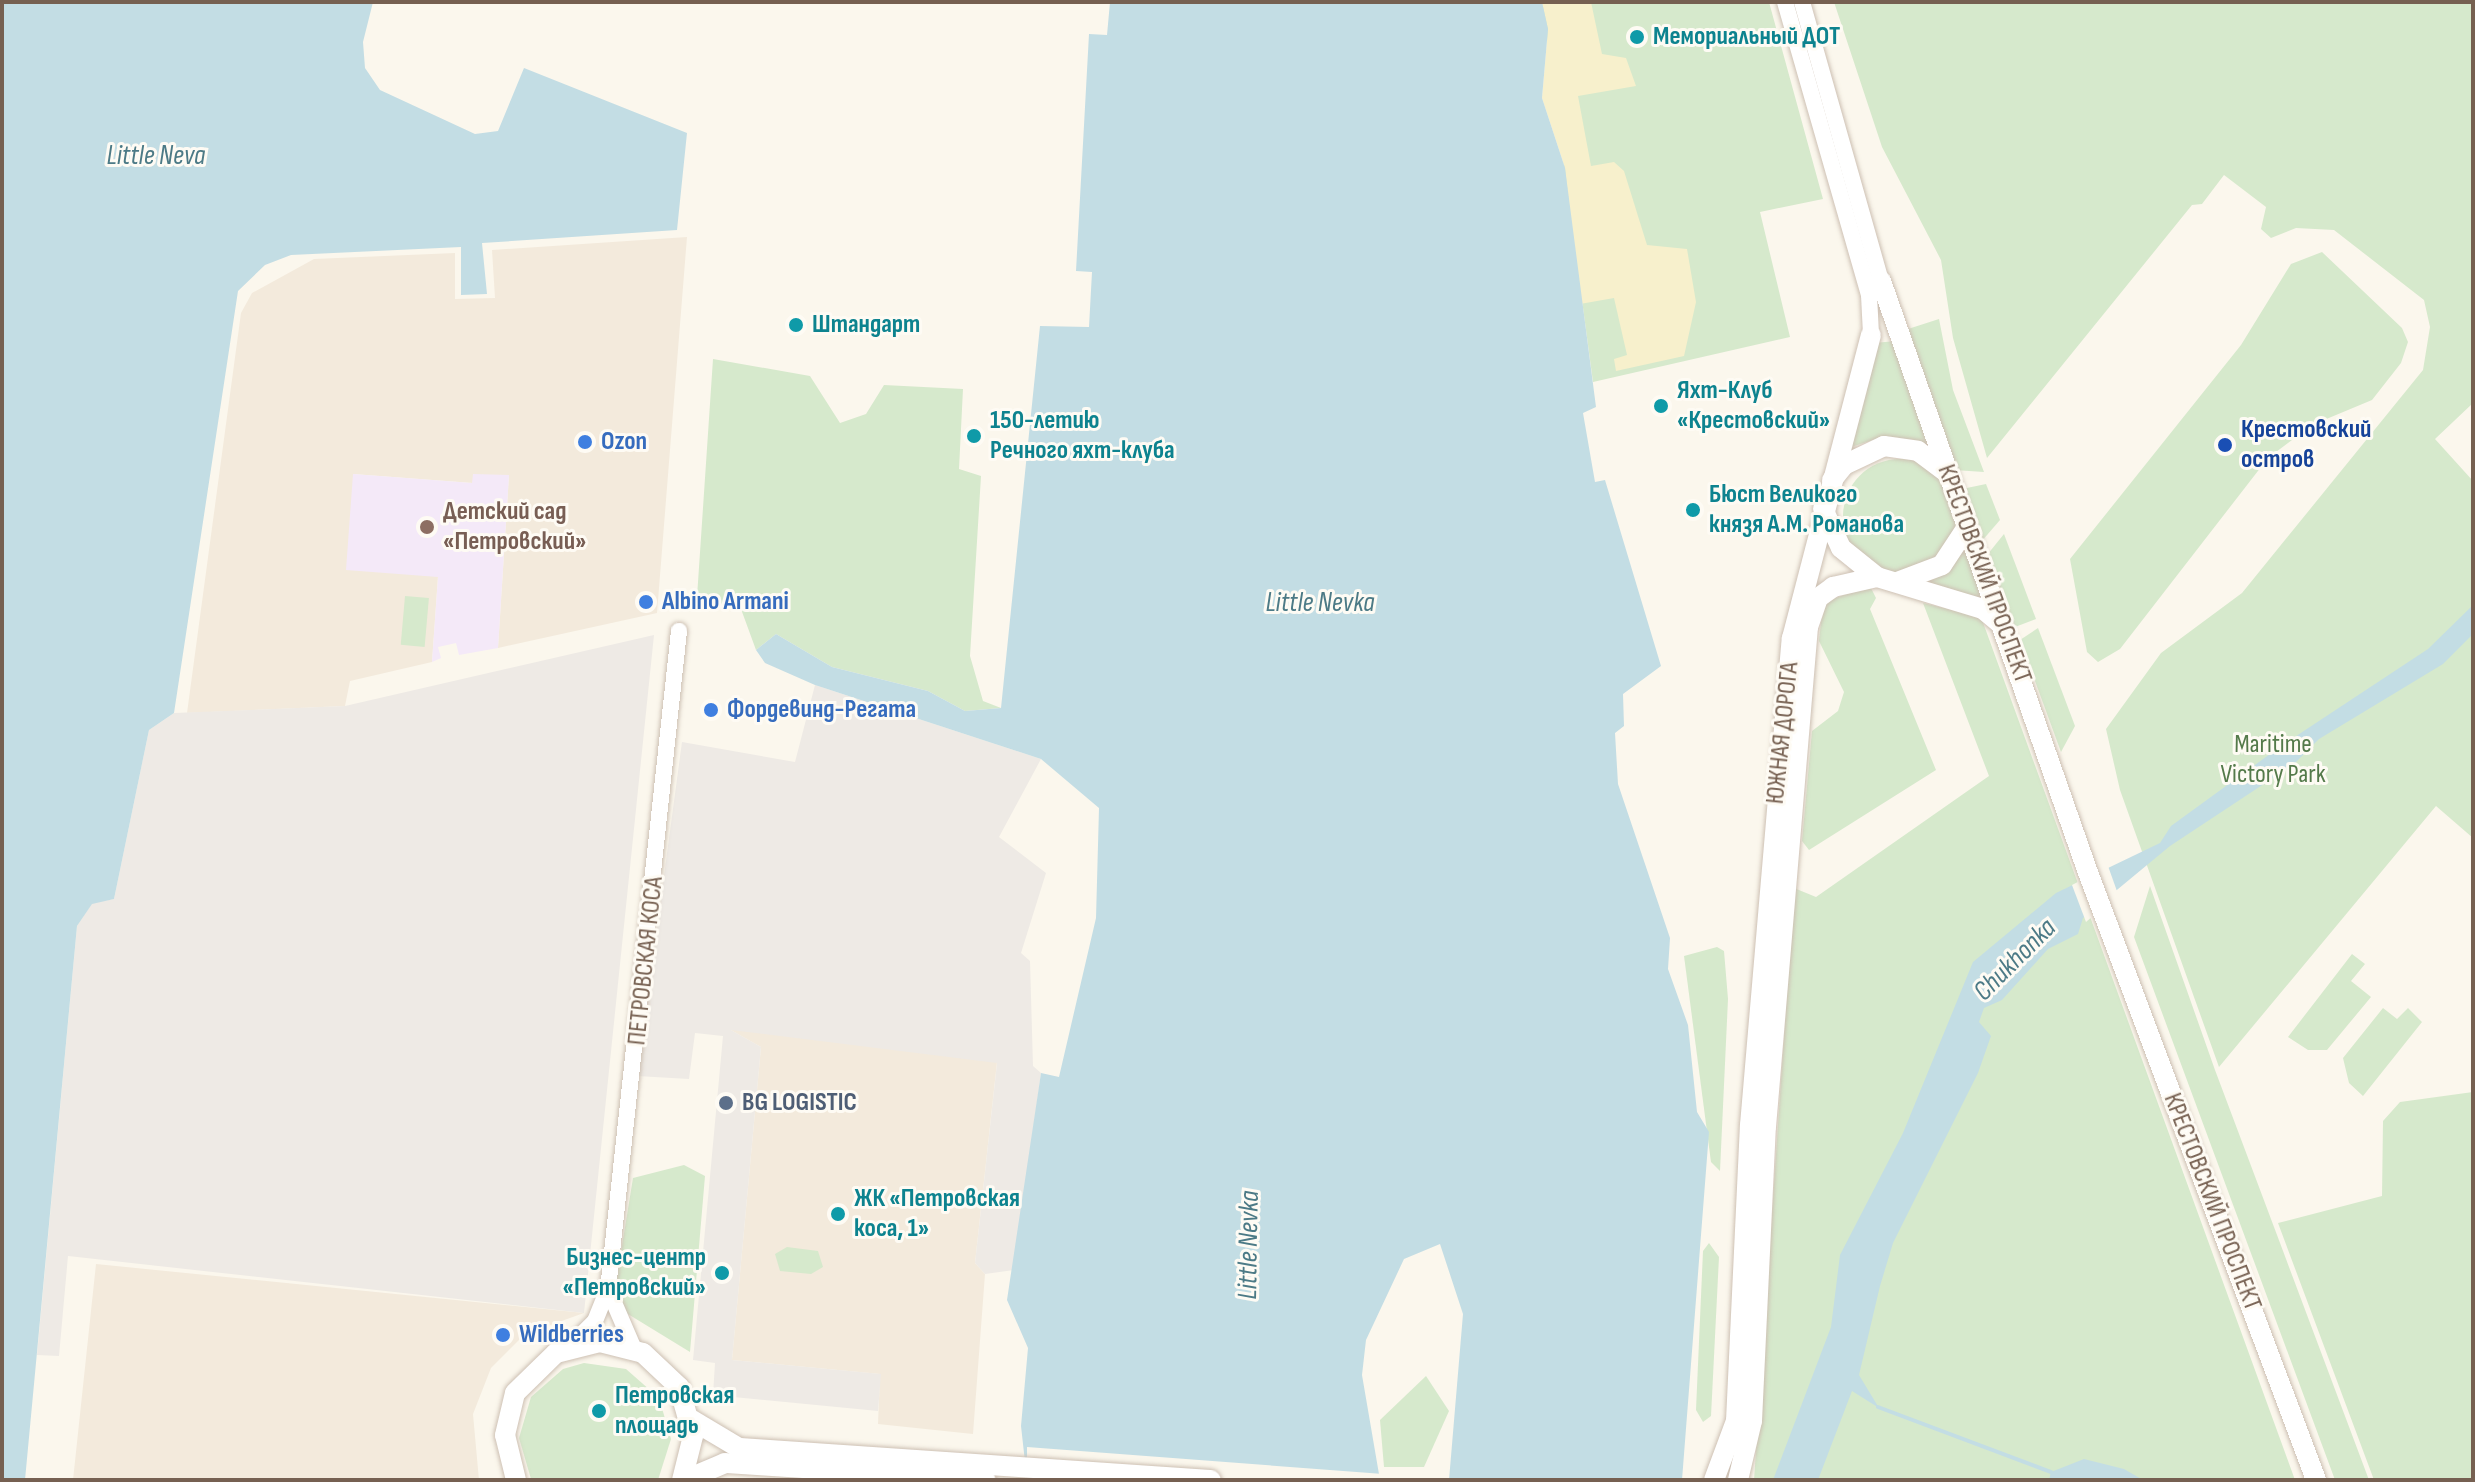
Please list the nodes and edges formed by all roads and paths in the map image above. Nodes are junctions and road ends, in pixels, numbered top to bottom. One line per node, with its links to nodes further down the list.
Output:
1 (1785, 2): 4 (street, ЮЖНАЯ ДОРОГА)
2 (1802, 2): 3 (street)
3 (1881, 281): 5 (street, КРЕСТОВСКИЙ ПРОСПЕКТ)
4 (1871, 335): 6 (street, ЮЖНАЯ ДОРОГА)
5 (1948, 474): 6 (street); 8 (street, КРЕСТОВСКИЙ ПРОСПЕКТ)
6 (1830, 484): 7 (street, ЮЖНАЯ ДОРОГА)
7 (1823, 508): 9 (street); 20 (street, ЮЖНАЯ ДОРОГА)
8 (1967, 527): 9 (street); 10 (street, КРЕСТОВСКИЙ ПРОСПЕКТ)
9 (1885, 580): 10 (street); 21 (street, ЮЖНАЯ ДОРОГА)
10 (2001, 624): 22 (street, КРЕСТОВСКИЙ ПРОСПЕКТ)
11 (679, 631): 12 (street, ПЕТРОВСКАЯ КОСА)
12 (608, 1289): 13 (street, ПЕТРОВСКАЯ КОСА); 14 (street, ПЕТРОВСКАЯ КОСА)
13 (569, 1347): 14 (street); 16 (street)
14 (634, 1349): 15 (street)
15 (692, 1420): 17 (street); 19 (street)
16 (516, 1480)
17 (684, 1480): 18 (street)
18 (985, 1480)
19 (1211, 1480)
20 (1714, 1480)
21 (1738, 1480)
22 (2316, 1480)

